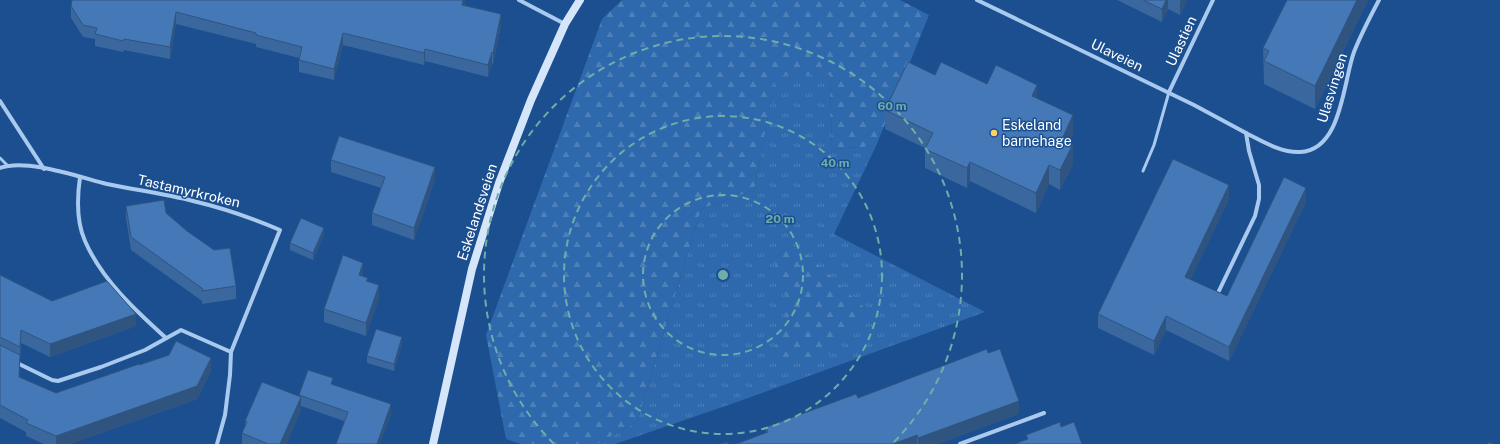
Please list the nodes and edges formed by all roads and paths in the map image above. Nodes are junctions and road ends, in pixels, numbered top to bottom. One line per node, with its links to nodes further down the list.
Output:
1 (519, 0): 6 (street)
2 (580, 0): 6 (main road, Eskelandsveien)
3 (977, 0): 7 (street, Ulaveien)
4 (1213, 0): 7 (street, Ulastien)
5 (1379, 0): 9 (street, Ulasvingen)
6 (566, 24): 22 (main road, Eskelandsveien)
7 (1169, 92): 9 (street, Ulaveien); 14 (lane)
8 (0, 101): 13 (street)
9 (1246, 133): 16 (street)
10 (0, 158): 11 (lane)
11 (7, 165): 12 (street, Tastamyrkroken); 13 (street, Tastamyrkroken)
12 (0, 168)
13 (44, 168): 15 (street, Tastamyrkroken)
14 (1143, 171)
15 (80, 177): 17 (street); 18 (street, Tastamyrkroken)
16 (1216, 298)
17 (166, 338): 18 (street); 19 (street)
18 (231, 352): 21 (street, Tastamyrkroken)
19 (12, 360)
20 (1044, 413): 23 (street)
21 (217, 444)
22 (433, 444)
23 (960, 444)

